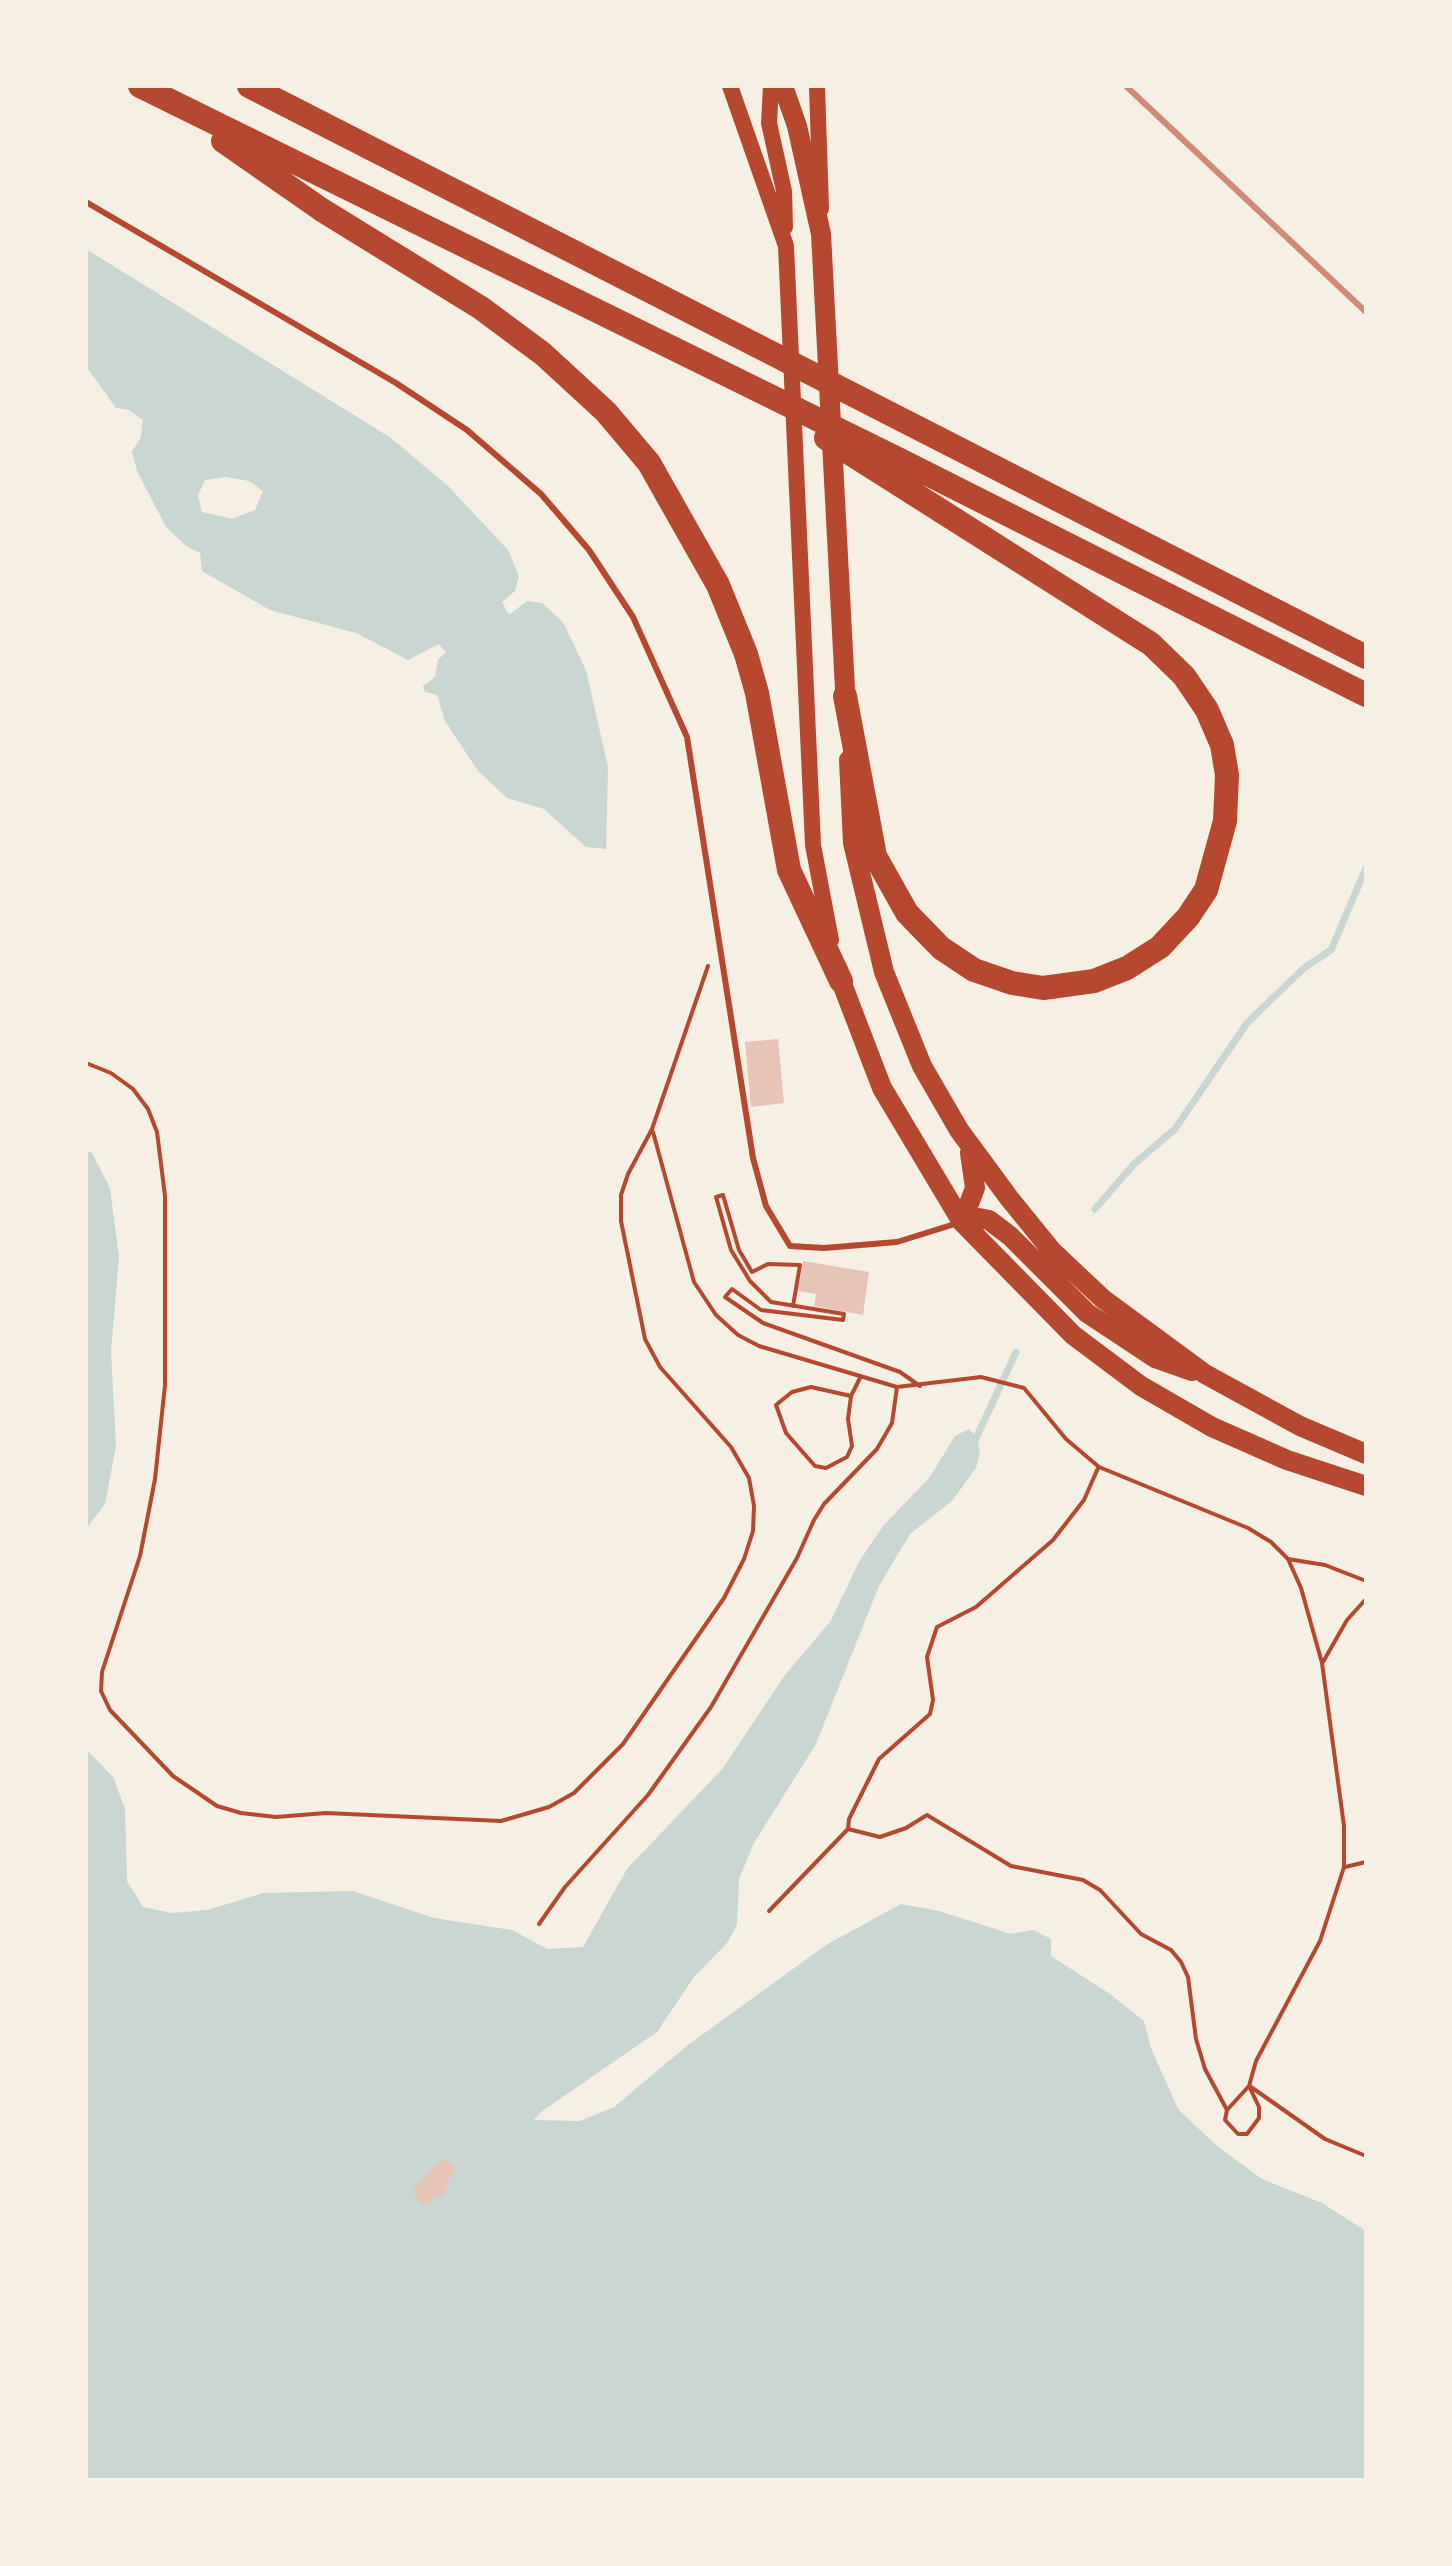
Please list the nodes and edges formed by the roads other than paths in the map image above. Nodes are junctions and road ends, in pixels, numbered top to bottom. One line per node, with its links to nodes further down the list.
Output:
1 (249, 86): 11 (highway)
2 (730, 86): 9 (main road)
3 (771, 86): 9 (main road)
4 (783, 86): 8 (main road)
5 (817, 86): 8 (main road)
6 (148, 90): 10 (highway); 14 (highway)
7 (86, 202): 16 (lane)
8 (821, 234): 13 (main road)
9 (786, 246): 14 (main road)
10 (734, 378): 12 (highway); 13 (highway)
11 (1366, 657)
12 (1366, 695)
13 (845, 696): 15 (main road)
14 (841, 981): 16 (main road)
15 (959, 1130): 16 (main road); 17 (main road)
16 (962, 1222): 17 (main road); 19 (main road)
17 (1205, 1374): 18 (main road)
18 (1366, 1454)
19 (1366, 1486)

